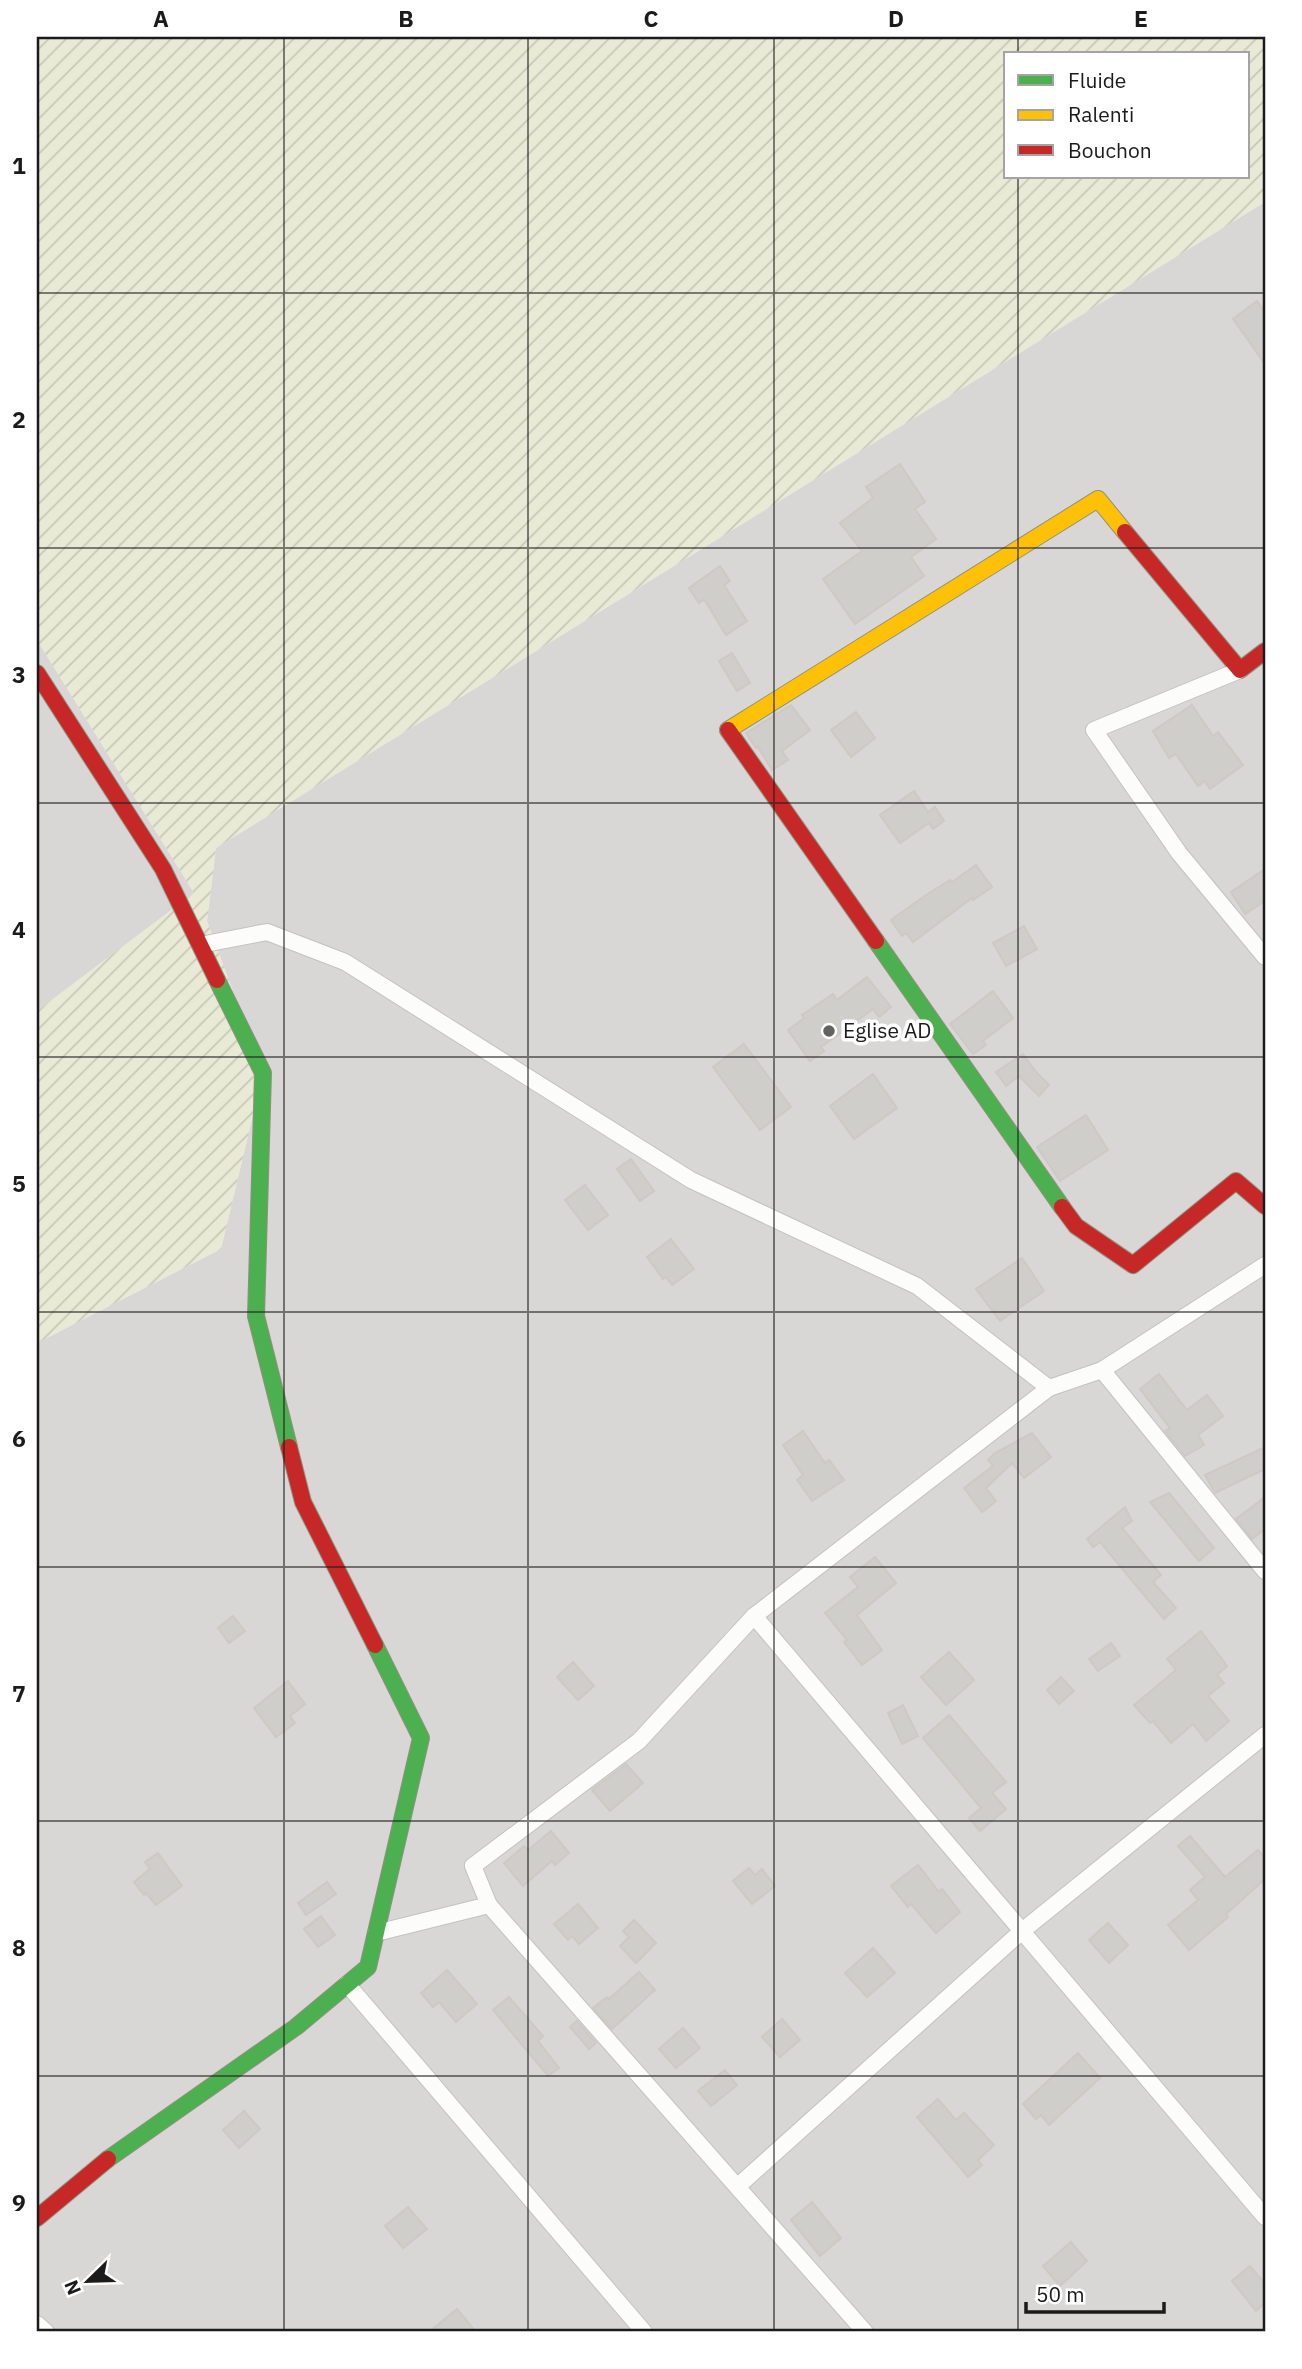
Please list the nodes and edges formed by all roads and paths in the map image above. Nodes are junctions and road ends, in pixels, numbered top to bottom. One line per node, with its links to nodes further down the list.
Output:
1 (1265, 651): 2 (street)
2 (1240, 670): 5 (street); 6 (street)
3 (37, 673): 4 (street)
4 (200, 945): 9 (street); 15 (street)
5 (1265, 957)
6 (1265, 1206)
7 (1265, 1265): 8 (street)
8 (1102, 1370): 9 (street); 10 (street)
9 (1049, 1388): 11 (street)
10 (1265, 1571)
11 (754, 1616): 13 (street); 14 (street)
12 (1265, 1735): 14 (street)
13 (489, 1905): 15 (street); 17 (street)
14 (1022, 1931): 17 (street); 18 (street)
15 (376, 1933): 16 (street)
16 (347, 1984): 19 (street); 22 (street)
17 (738, 2186): 23 (street)
18 (1265, 2217)
19 (37, 2218)
20 (37, 2324): 21 (street)
21 (46, 2332)
22 (644, 2332)
23 (865, 2332)

